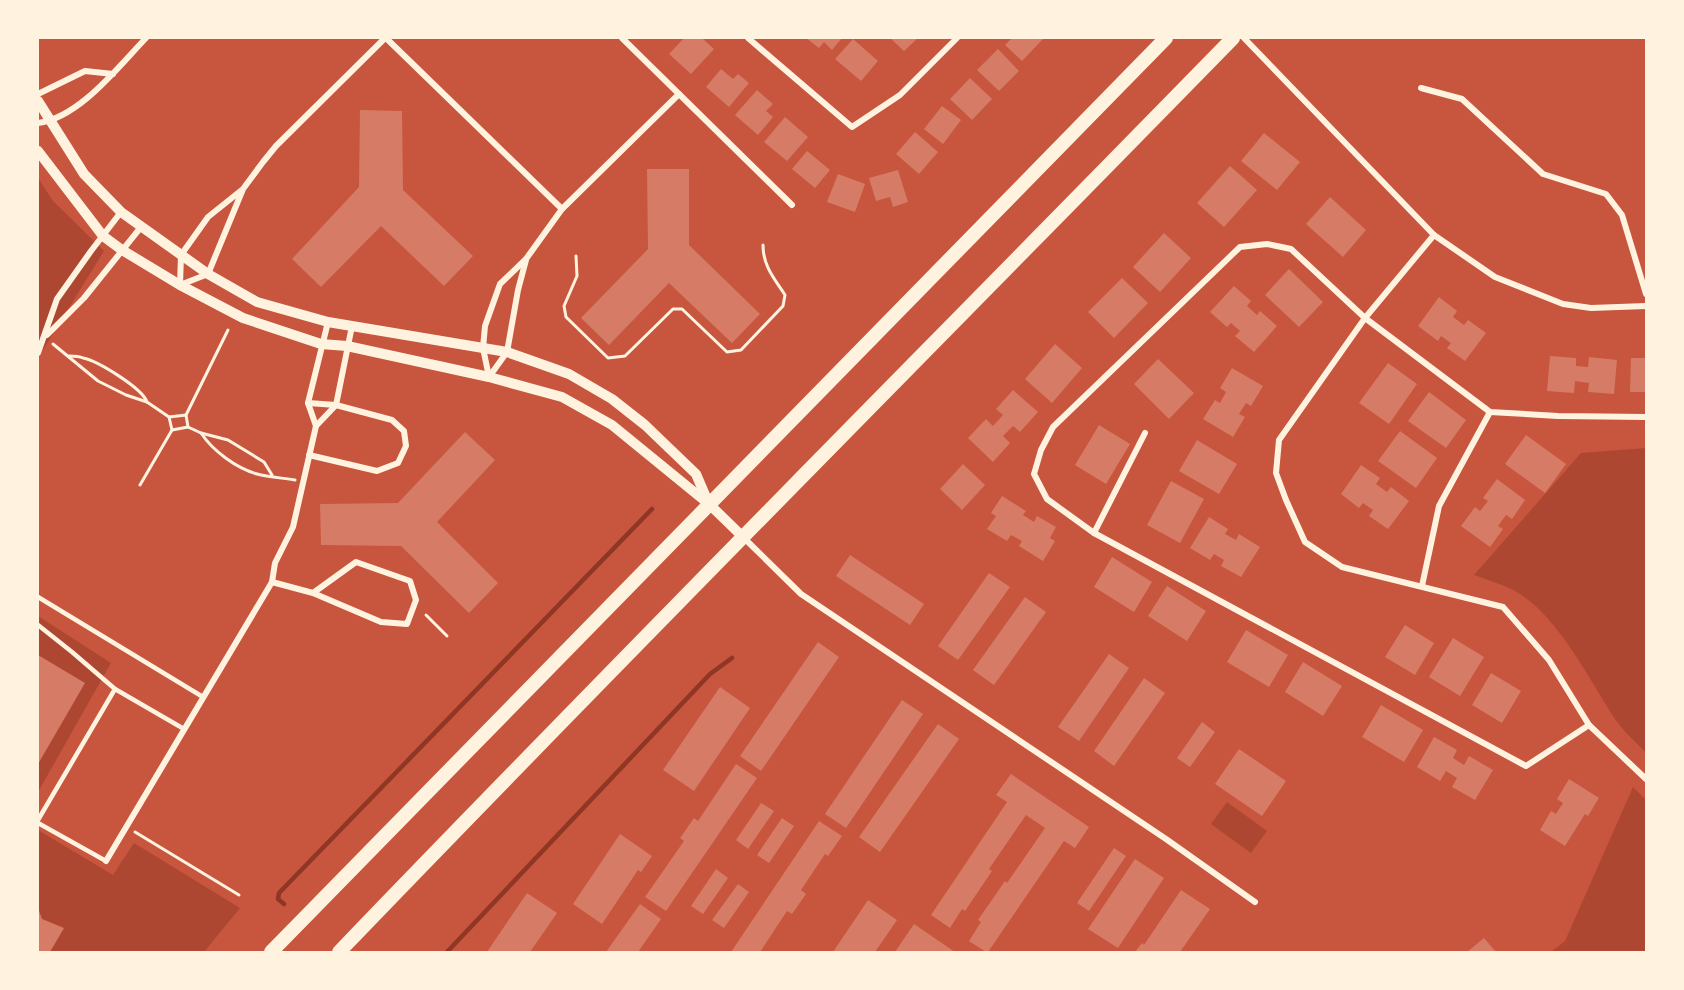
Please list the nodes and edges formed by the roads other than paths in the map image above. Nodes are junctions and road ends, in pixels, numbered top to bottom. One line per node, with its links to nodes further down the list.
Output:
1 (146, 38): 9 (street)
2 (385, 38): 17 (street); 19 (street)
3 (622, 38): 12 (street)
4 (748, 38): 5 (street)
5 (957, 38)
6 (1166, 38): 48 (main road)
7 (1233, 38): 50 (main road)
8 (1244, 38): 22 (street)
9 (113, 74): 11 (street); 14 (street)
10 (1421, 88): 29 (street)
11 (38, 94)
12 (679, 94): 18 (street); 19 (street)
13 (38, 101): 14 (street)
14 (50, 122): 15 (street); 20 (street)
15 (38, 123)
16 (38, 151): 23 (street)
17 (243, 189): 25 (street); 27 (street)
18 (792, 205)
19 (562, 209): 26 (street)
20 (121, 212): 21 (street); 23 (street)
21 (141, 227): 24 (street); 25 (street)
22 (1434, 235): 30 (street); 31 (street)
23 (103, 236): 24 (street); 34 (street)
24 (122, 250): 28 (street); 34 (street)
25 (181, 255): 27 (street); 28 (street)
26 (526, 259): 37 (street); 38 (street)
27 (208, 274): 28 (street); 32 (street)
28 (180, 285): 35 (street)
29 (1647, 294)
30 (1647, 306)
31 (1365, 318): 43 (street); 49 (street); 52 (street)
32 (328, 322): 33 (street); 35 (street)
33 (352, 326): 36 (street); 37 (street)
34 (44, 338): 39 (street)
35 (321, 344): 36 (street); 41 (street)
36 (347, 346): 40 (street); 42 (street)
37 (483, 348): 38 (street); 40 (street)
38 (507, 352): 40 (street); 48 (street)
39 (38, 353)
40 (489, 377): 48 (street)
41 (308, 403): 42 (street); 45 (street)
42 (336, 405): 45 (street); 47 (street)
43 (1490, 412): 44 (street); 52 (street)
44 (1647, 417)
45 (316, 426): 47 (street)
46 (1145, 433): 49 (street)
47 (309, 455): 51 (street)
48 (710, 505): 50 (street); 64 (main road)
49 (1094, 533): 58 (street)
50 (744, 538): 63 (street); 65 (main road)
51 (272, 582): 53 (street); 57 (street)
52 (1422, 586): 58 (street)
53 (313, 593): 53 (street)
54 (38, 597): 57 (lane)
55 (38, 625): 56 (lane)
56 (115, 689): 59 (lane); 61 (lane)
57 (203, 697): 59 (street)
58 (1589, 725): 60 (street)
59 (184, 729): 62 (street)
60 (1647, 779)
61 (38, 821): 62 (lane)
62 (106, 861)
63 (1255, 902)
64 (271, 952)
65 (339, 952)

